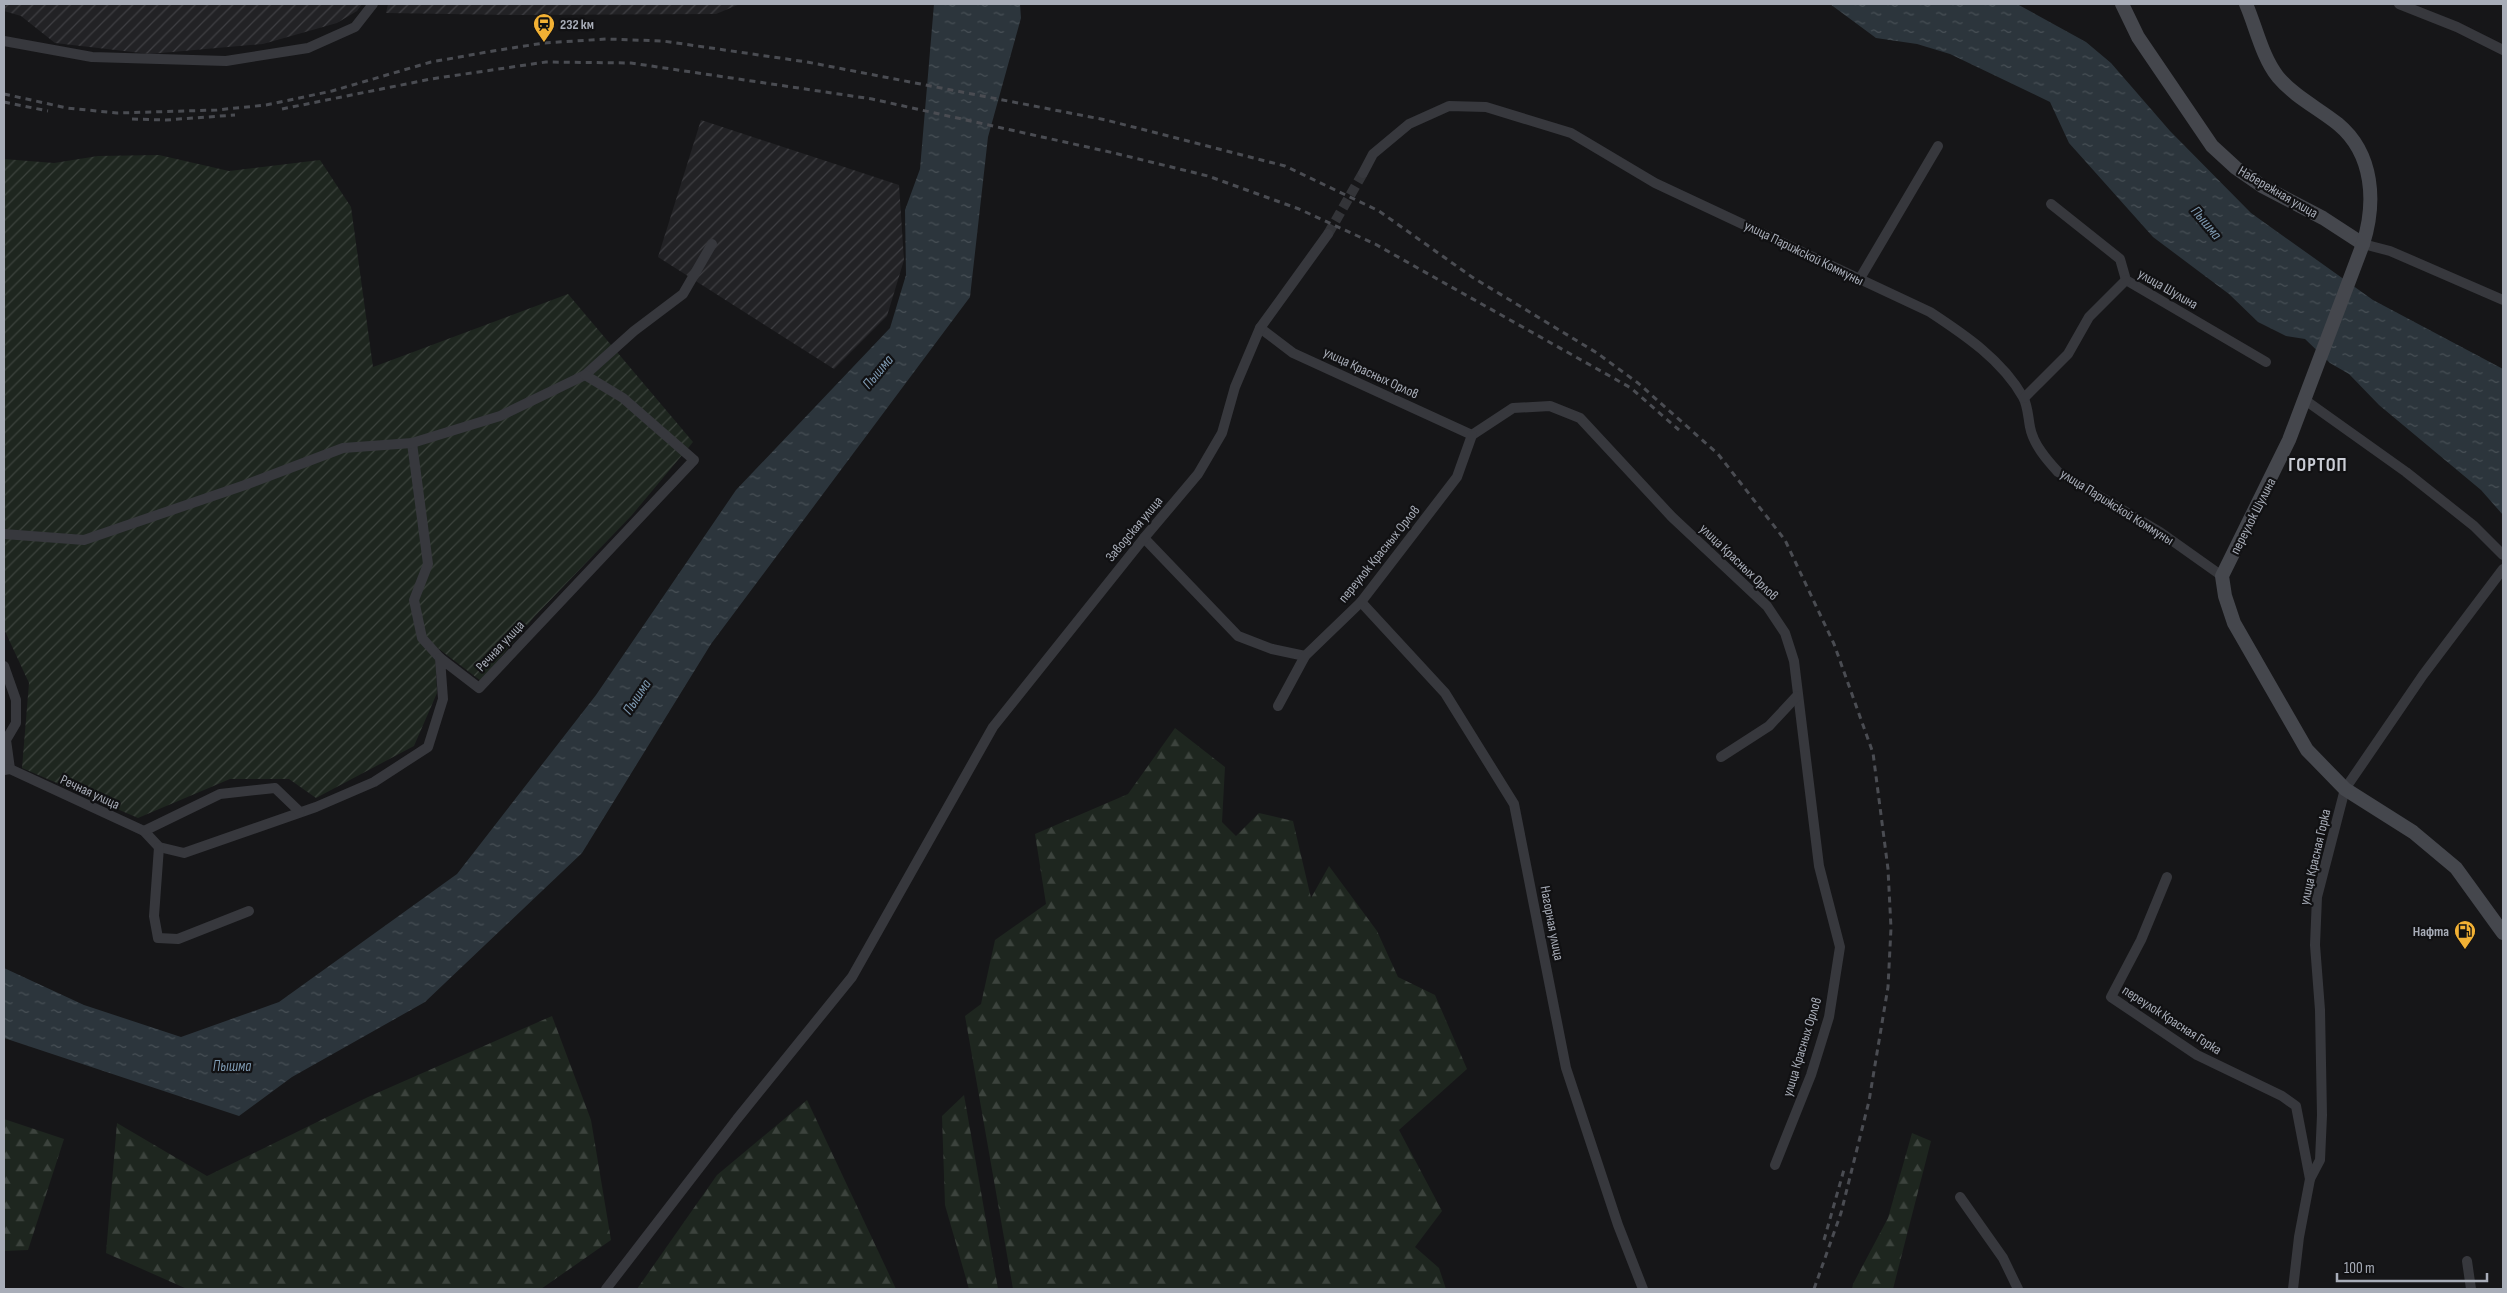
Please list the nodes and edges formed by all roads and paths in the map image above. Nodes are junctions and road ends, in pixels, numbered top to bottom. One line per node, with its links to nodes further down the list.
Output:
1 (373, 4): 5 (street)
2 (2122, 4): 12 (main road, Набережная улица)
3 (2246, 4): 12 (main road, переулок Шулина)
4 (2400, 4): 6 (street)
5 (4, 41)
6 (2503, 50)
7 (1938, 146): 13 (street)
8 (1363, 173): 13 (street, улица Парижской Коммуны)
9 (2051, 204): 14 (street, улица Шулина)
10 (1328, 234): 16 (street, Заводская улица)
11 (712, 244): 18 (street)
12 (2364, 244): 15 (street, Набережная улица); 20 (main road, переулок Шулина)
13 (1860, 280): 19 (street, улица Парижской Коммуны)
14 (2126, 280): 17 (street, улица Шулина); 19 (street)
15 (2503, 300)
16 (1260, 328): 21 (street, улица Красных Орлов); 24 (street, Заводская улица)
17 (2266, 362)
18 (585, 375): 22 (street); 30 (street, Речная улица)
19 (2024, 398): 27 (street, улица Парижской Коммуны)
20 (2304, 400): 25 (street); 27 (main road, переулок Шулина)
21 (1472, 434): 28 (street, переулок Красных Орлов); 32 (street, улица Красных Орлов)
22 (412, 443): 23 (street); 30 (street)
23 (4, 534)
24 (1144, 538): 29 (street); 48 (street, Заводская улица)
25 (2503, 555)
26 (2503, 569): 37 (street, улица Красная Горка)
27 (2222, 576): 37 (main road)
28 (1361, 602): 29 (street, переулок Красных Орлов); 49 (street, Нагорная улица)
29 (1304, 656): 33 (street, переулок Красных Орлов)
30 (440, 658): 38 (street)
31 (4, 666): 34 (street)
32 (1797, 696): 35 (street); 44 (street, улица Красных Орлов)
33 (1278, 706)
34 (5, 741): 36 (street)
35 (1721, 757)
36 (7, 769): 39 (street, Речная улица)
37 (2345, 789): 43 (main road); 45 (street, улица Красная Горка)
38 (300, 812): 39 (street); 40 (street)
39 (144, 831): 40 (street, Речная улица)
40 (159, 847): 42 (street)
41 (2167, 877): 45 (street, переулок Красная Горка)
42 (249, 911)
43 (2503, 933)
44 (1776, 1165)
45 (2310, 1179): 51 (street, улица Красная Горка)
46 (1960, 1197): 50 (street)
47 (2467, 1262): 52 (street)
48 (606, 1289)
49 (1643, 1289)
50 (2018, 1289)
51 (2293, 1289)
52 (2471, 1289)

